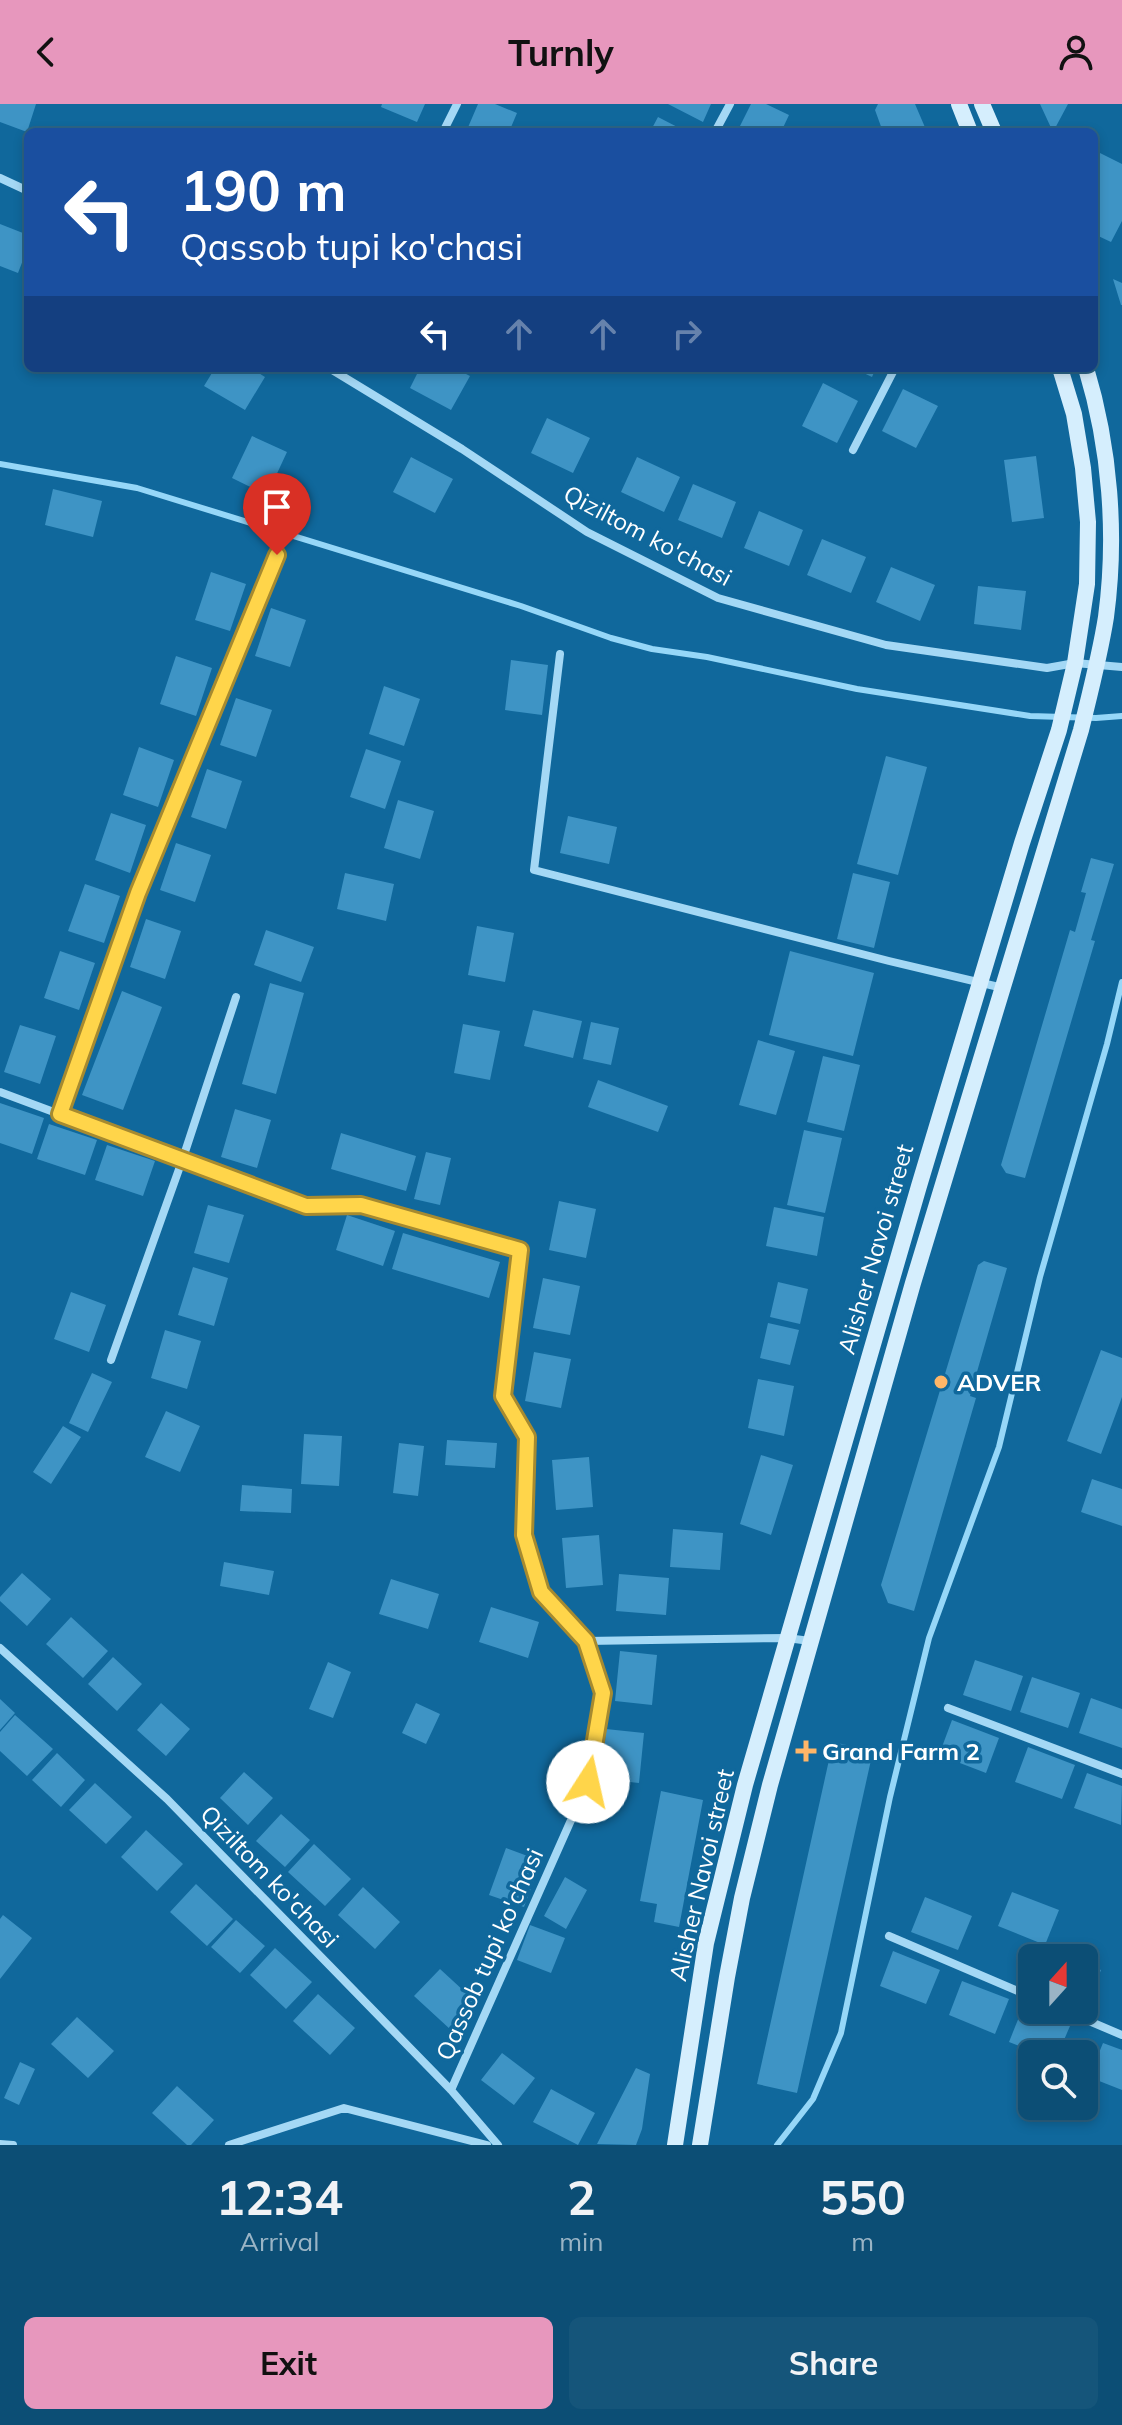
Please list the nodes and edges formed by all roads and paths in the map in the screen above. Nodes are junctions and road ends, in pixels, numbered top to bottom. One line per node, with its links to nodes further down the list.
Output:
1 (457, 104): 5 (street)
2 (730, 104): 6 (street)
3 (959, 104): 7 (main road)
4 (982, 104): 8 (main road)
5 (445, 128)
6 (717, 128)
7 (968, 128)
8 (992, 128)
9 (0, 178): 10 (street)
10 (24, 189)
11 (336, 372): 18 (street, Qiziltom ko'chasi)
12 (893, 372): 15 (street)
13 (1061, 372): 18 (main road, Alisher Navoi street)
14 (1087, 372): 19 (main road, Alisher Navoi street)
15 (853, 450)
16 (277, 555): 25 (street)
17 (560, 654): 21 (street)
18 (1075, 663): 19 (street, Qiziltom ko'chasi); 21 (main road, Alisher Navoi street)
19 (1097, 663): 20 (street, Qiziltom ko'chasi); 22 (main road, Alisher Navoi street)
20 (1122, 667)
21 (981, 982): 22 (street); 28 (main road, Alisher Navoi street)
22 (1003, 988): 29 (main road, Alisher Navoi street)
23 (236, 997): 26 (street)
24 (0, 1092): 25 (street, Qassob tupi ko'chasi)
25 (60, 1114): 26 (street, Qassob tupi ko'chasi)
26 (183, 1158): 27 (street); 31 (street, Qassob tupi ko'chasi)
27 (111, 1360)
28 (837, 1466): 29 (main road); 30 (main road, Alisher Navoi street)
29 (859, 1473): 32 (main road, Alisher Navoi street)
30 (787, 1638): 31 (street); 32 (street); 46 (main road, Alisher Navoi street)
31 (586, 1641): 40 (street, Qassob tupi ko'chasi)
32 (810, 1641): 47 (main road, Alisher Navoi street)
33 (0, 1648): 40 (street, Qiziltom ko'chasi)
34 (948, 1708): 35 (street)
35 (1122, 1774)
36 (889, 1936): 37 (street)
37 (1018, 1991)
38 (1096, 2024): 39 (street)
39 (1122, 2035)
40 (451, 2090): 45 (street, Qiziltom ko'chasi)
41 (0, 2144): 42 (street)
42 (13, 2145)
43 (229, 2145): 44 (street)
44 (487, 2145)
45 (498, 2145)
46 (675, 2145)
47 (700, 2145)

